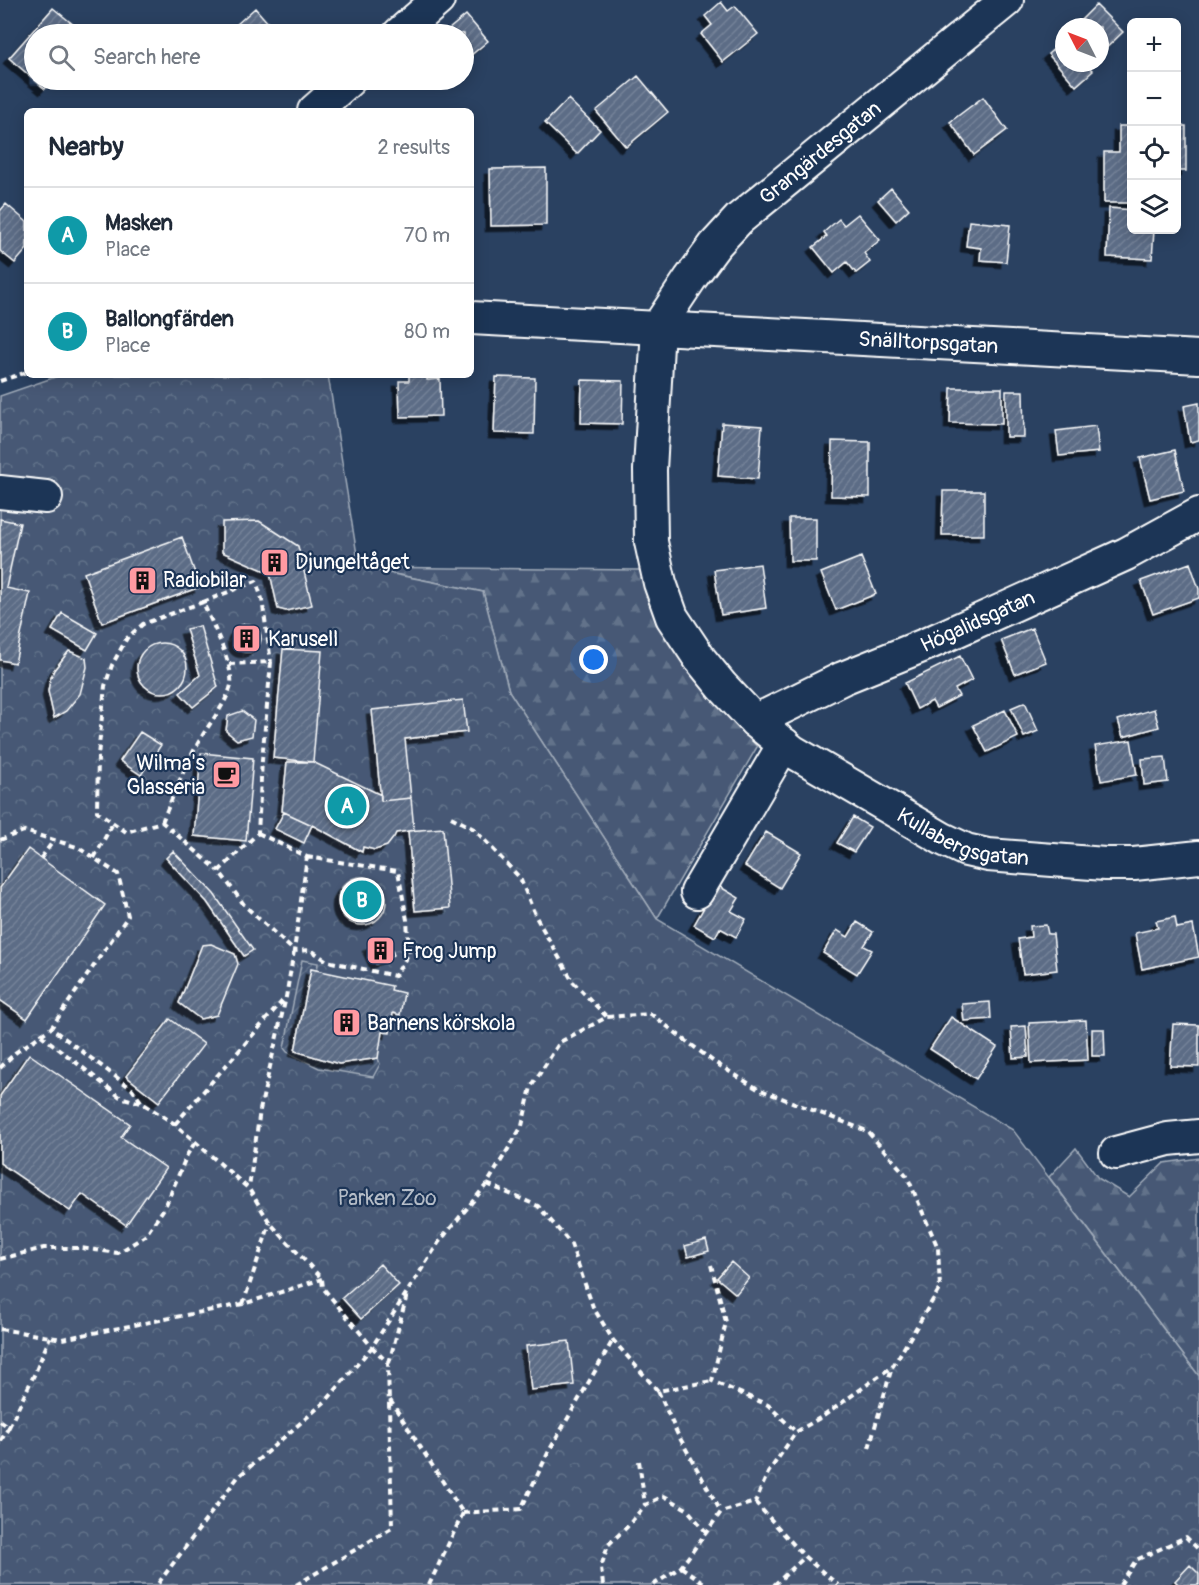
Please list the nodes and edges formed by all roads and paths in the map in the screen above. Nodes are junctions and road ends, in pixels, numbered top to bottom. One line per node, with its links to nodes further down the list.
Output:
1 (438, 0): 3 (street)
2 (1007, 0): 7 (street, Grangärdesgatan)
3 (410, 24)
4 (338, 90): 5 (street)
5 (317, 108)
6 (474, 318): 7 (street, Snälltorpsgatan)
7 (658, 327): 8 (street, Snälltorpsgatan); 17 (street)
8 (1199, 357)
9 (24, 373): 10 (path)
10 (0, 381)
11 (0, 492): 12 (street)
12 (46, 497)
13 (1199, 514): 17 (street, Högalidsgatan)
14 (203, 602): 15 (path); 16 (path); 21 (path)
15 (271, 662): 16 (path); 22 (path)
16 (229, 664): 20 (path)
17 (755, 721): 18 (street, Kullabergsgatan)
18 (784, 744): 26 (street, Kullabergsgatan); 30 (street)
19 (451, 817): 33 (path)
20 (162, 822): 21 (path); 29 (path)
21 (113, 823): 28 (path)
22 (258, 833): 25 (path); 29 (path)
23 (0, 840): 24 (path)
24 (54, 840): 27 (path); 28 (path)
25 (307, 857): 31 (path); 31 (path)
26 (1199, 857)
27 (41, 858)
28 (94, 858): 34 (path)
29 (219, 871): 31 (path)
30 (697, 892)
31 (294, 951): 32 (path)
32 (286, 997): 38 (path); 43 (path)
33 (607, 1017): 42 (path); 55 (path)
34 (51, 1028): 35 (path); 37 (path)
35 (41, 1035): 36 (path); 37 (path)
36 (0, 1068)
37 (142, 1103): 38 (path)
38 (175, 1124): 40 (path)
39 (1199, 1136): 41 (street)
40 (196, 1141): 43 (path); 45 (path)
41 (1116, 1153)
42 (487, 1184): 48 (path); 52 (path)
43 (249, 1189): 44 (path)
44 (270, 1223): 47 (path); 49 (path)
45 (0, 1259)
46 (711, 1265): 56 (path)
47 (322, 1279): 49 (path); 53 (path)
48 (409, 1289): 53 (path); 54 (path)
49 (243, 1304): 51 (path)
50 (0, 1329): 51 (path)
51 (50, 1337): 60 (path)
52 (613, 1340): 57 (path); 68 (path)
53 (372, 1347): 54 (path); 73 (path)
54 (388, 1363): 58 (path)
55 (892, 1366): 61 (path); 63 (path)
56 (712, 1381): 57 (path); 61 (path)
57 (658, 1391): 67 (path)
58 (388, 1398): 68 (path); 74 (path)
59 (0, 1421): 60 (path)
60 (9, 1427): 62 (path)
61 (795, 1432): 65 (path)
62 (0, 1443)
63 (869, 1448)
64 (639, 1461): 66 (path)
65 (754, 1502): 67 (path); 71 (path)
66 (645, 1505): 69 (path); 76 (path)
67 (721, 1512): 69 (path)
68 (463, 1513): 75 (path)
69 (706, 1532): 72 (path)
70 (1199, 1550): 81 (path)
71 (806, 1557): 79 (path); 80 (path)
72 (681, 1567): 77 (path); 78 (path)
73 (157, 1585)
74 (296, 1585)
75 (429, 1585)
76 (603, 1585)
77 (653, 1585)
78 (707, 1585)
79 (774, 1585)
80 (838, 1585)
81 (1120, 1585)

